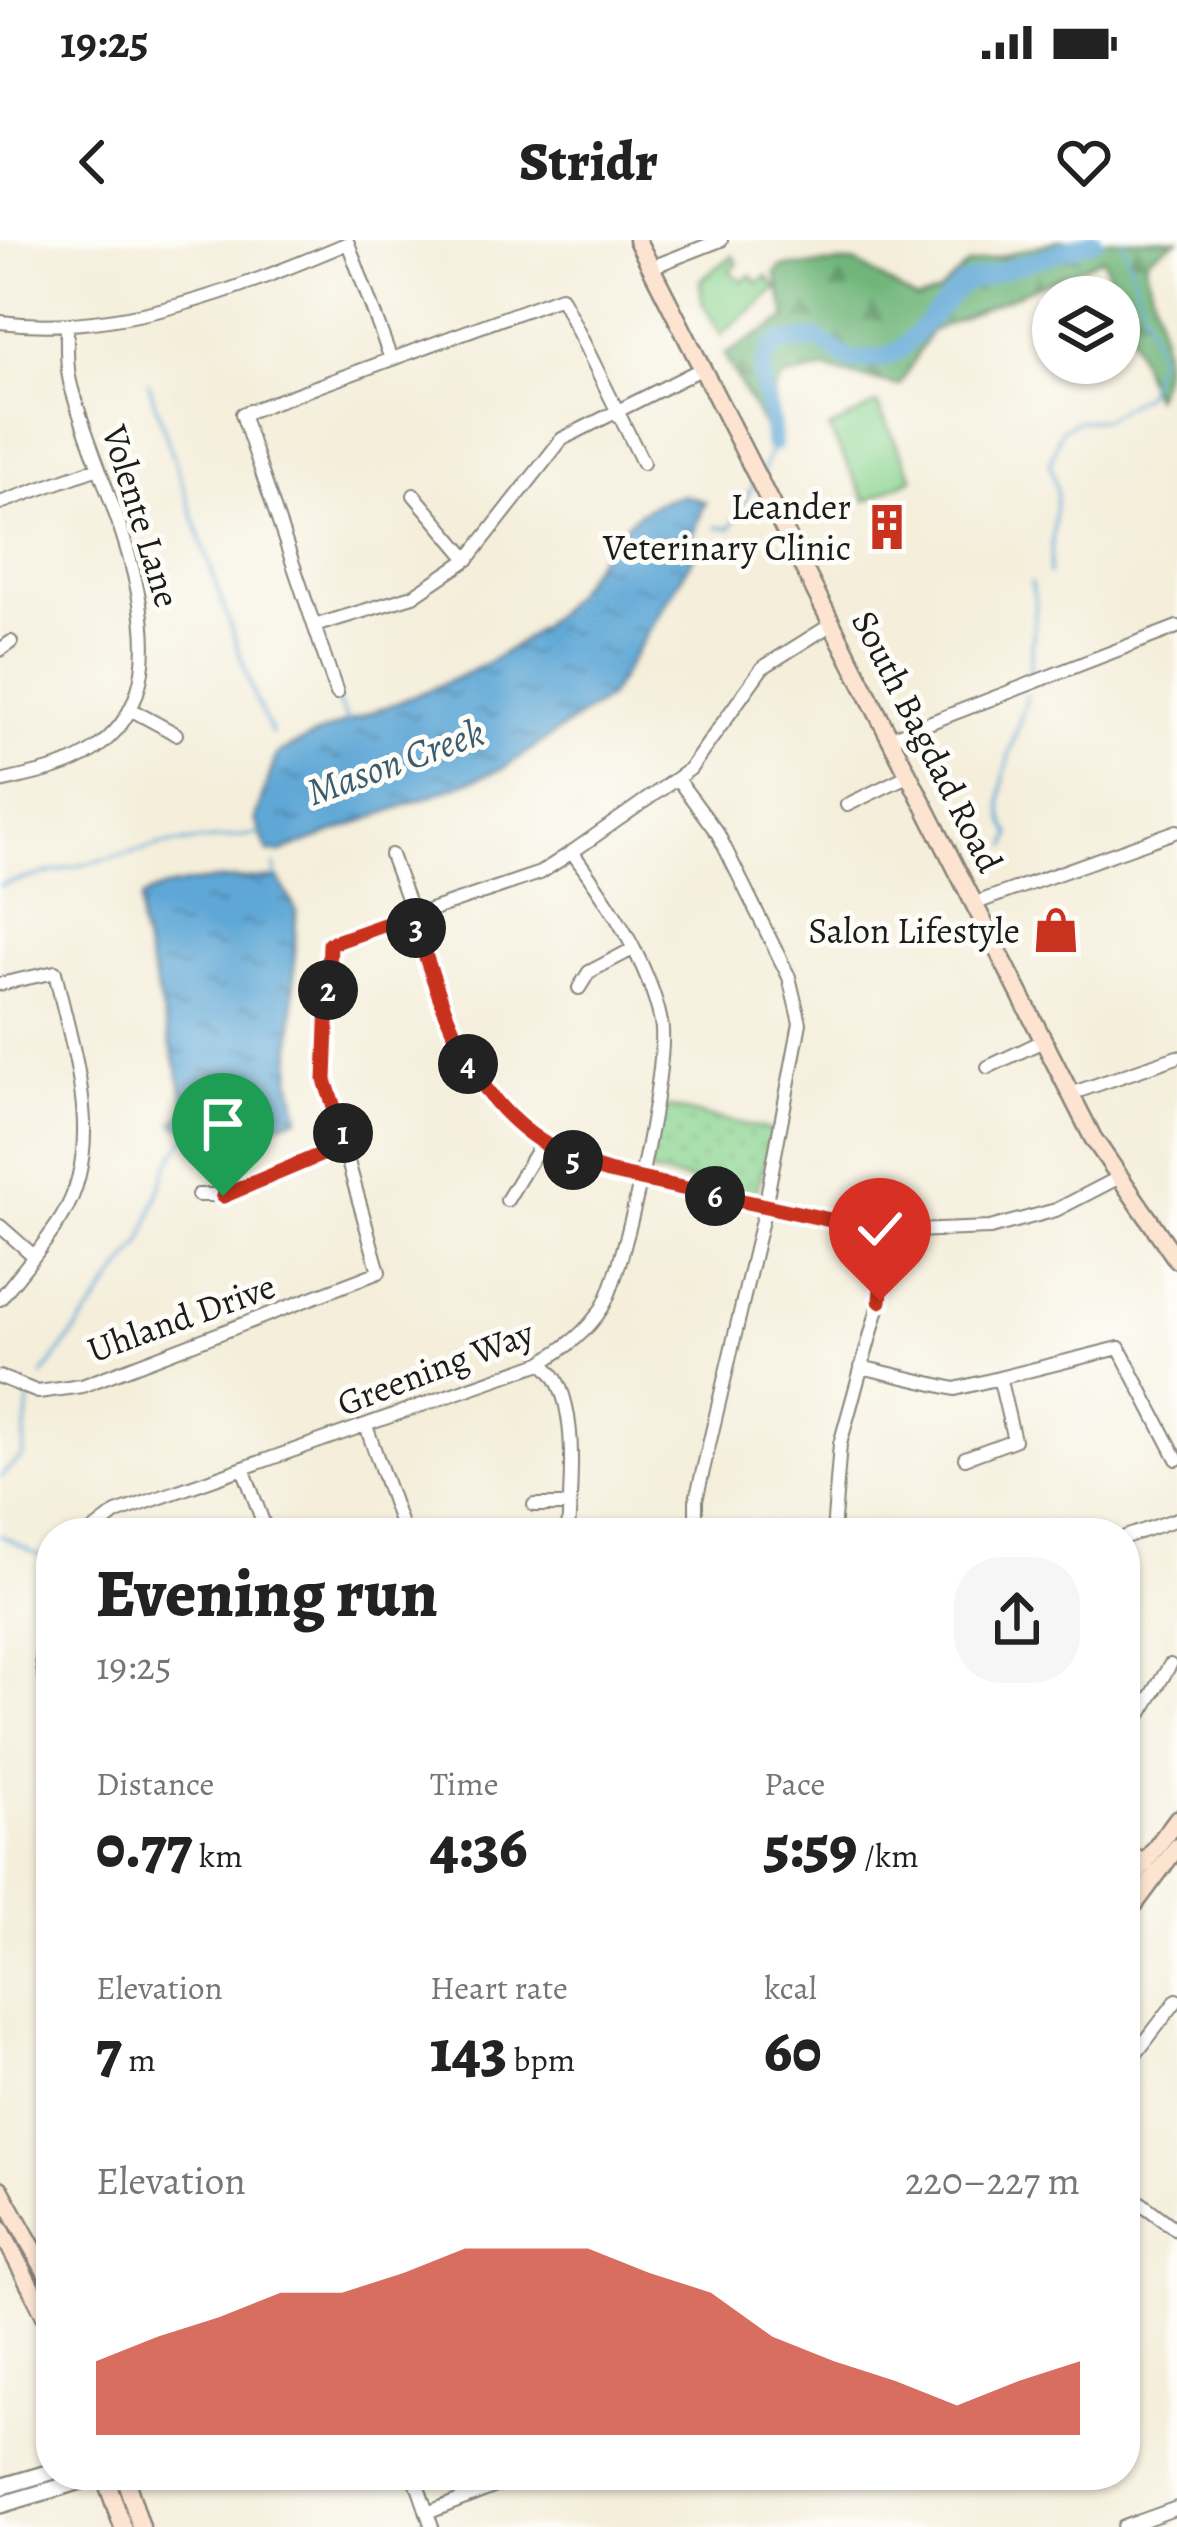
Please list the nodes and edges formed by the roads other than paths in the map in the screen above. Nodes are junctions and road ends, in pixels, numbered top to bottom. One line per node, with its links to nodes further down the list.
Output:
1 (637, 240): 4 (main road, South Bagdad Road)
2 (722, 240): 4 (street)
3 (348, 243): 6 (street); 7 (street)
4 (652, 266): 8 (main road, South Bagdad Road)
5 (0, 322): 6 (street)
6 (67, 328): 11 (street, Volente Lane)
7 (391, 359): 9 (street); 16 (street)
8 (703, 368): 9 (street); 15 (main road, South Bagdad Road)
9 (617, 409): 10 (street); 14 (street)
10 (643, 463)
11 (98, 468): 13 (street); 19 (street, Volente Lane)
12 (414, 495): 14 (street)
13 (0, 503)
14 (468, 559): 16 (street)
15 (832, 624): 21 (main road, South Bagdad Road); 23 (street)
16 (314, 626): 18 (street)
17 (1177, 627): 21 (street)
18 (337, 693)
19 (130, 709): 20 (street); 24 (street, Volente Lane)
20 (176, 734)
21 (890, 738): 22 (main road, South Bagdad Road)
22 (909, 775): 25 (street); 29 (main road, South Bagdad Road)
23 (678, 780): 27 (street); 44 (street)
24 (0, 782)
25 (847, 805)
26 (1177, 831): 29 (street)
27 (572, 852): 30 (street); 31 (street, Greening Way)
28 (391, 855): 30 (street)
29 (973, 904): 34 (main road, South Bagdad Road)
30 (412, 915): 38 (street); 39 (street)
31 (631, 950): 33 (street); 40 (street, Greening Way)
32 (0, 984): 47 (street)
33 (579, 988)
34 (1043, 1041): 36 (street); 37 (main road, South Bagdad Road)
35 (1177, 1057): 37 (street)
36 (988, 1067)
37 (1070, 1094): 41 (main road, South Bagdad Road)
38 (346, 1144): 42 (street); 52 (street, Uhland Drive)
39 (541, 1144): 40 (street); 43 (street)
40 (639, 1179): 44 (street); 50 (street, Greening Way)
41 (1116, 1179): 46 (street); 48 (main road, South Bagdad Road)
42 (198, 1196)
43 (507, 1200)
44 (765, 1207): 46 (street); 64 (street)
45 (0, 1226): 47 (street)
46 (886, 1232): 51 (street)
47 (34, 1256): 49 (street)
48 (1177, 1260)
49 (0, 1299)
50 (541, 1363): 54 (street, Greening Way); 58 (street)
51 (861, 1367): 53 (street); 65 (street)
52 (0, 1378)
53 (1000, 1381): 55 (street); 56 (street)
54 (366, 1426): 57 (street, Greening Way); 62 (street)
55 (964, 1458)
56 (1177, 1460)
57 (243, 1468): 60 (street, Greening Way); 61 (street)
58 (569, 1504): 59 (street); 63 (street)
59 (534, 1505)
60 (110, 1518)
61 (261, 1518)
62 (399, 1518)
63 (569, 1518)
64 (696, 1518)
65 (834, 1518)
66 (1177, 1519): 67 (street)
67 (1140, 1533)
68 (1170, 1665): 69 (street)
69 (1140, 1715)
70 (1177, 1819): 73 (main road)
71 (1177, 1847): 73 (main road)
72 (1140, 1860): 73 (street)
73 (1151, 1869): 74 (main road); 75 (main road)
74 (1140, 1878)
75 (1140, 1889)
76 (1177, 2000): 77 (street)
77 (1140, 2048)
78 (0, 2189): 82 (main road)
79 (1140, 2202): 81 (street)
80 (0, 2228): 83 (main road)
81 (1177, 2230)
82 (36, 2254)
83 (36, 2298)
84 (36, 2476): 85 (street)
85 (0, 2487)
86 (52, 2490): 91 (street)
87 (109, 2490): 94 (main road)
88 (129, 2490): 95 (main road)
89 (419, 2490): 93 (street)
90 (493, 2490): 93 (street)
91 (0, 2505)
92 (1177, 2508): 96 (street)
93 (430, 2520)
94 (123, 2527)
95 (141, 2527)
96 (1124, 2527)

